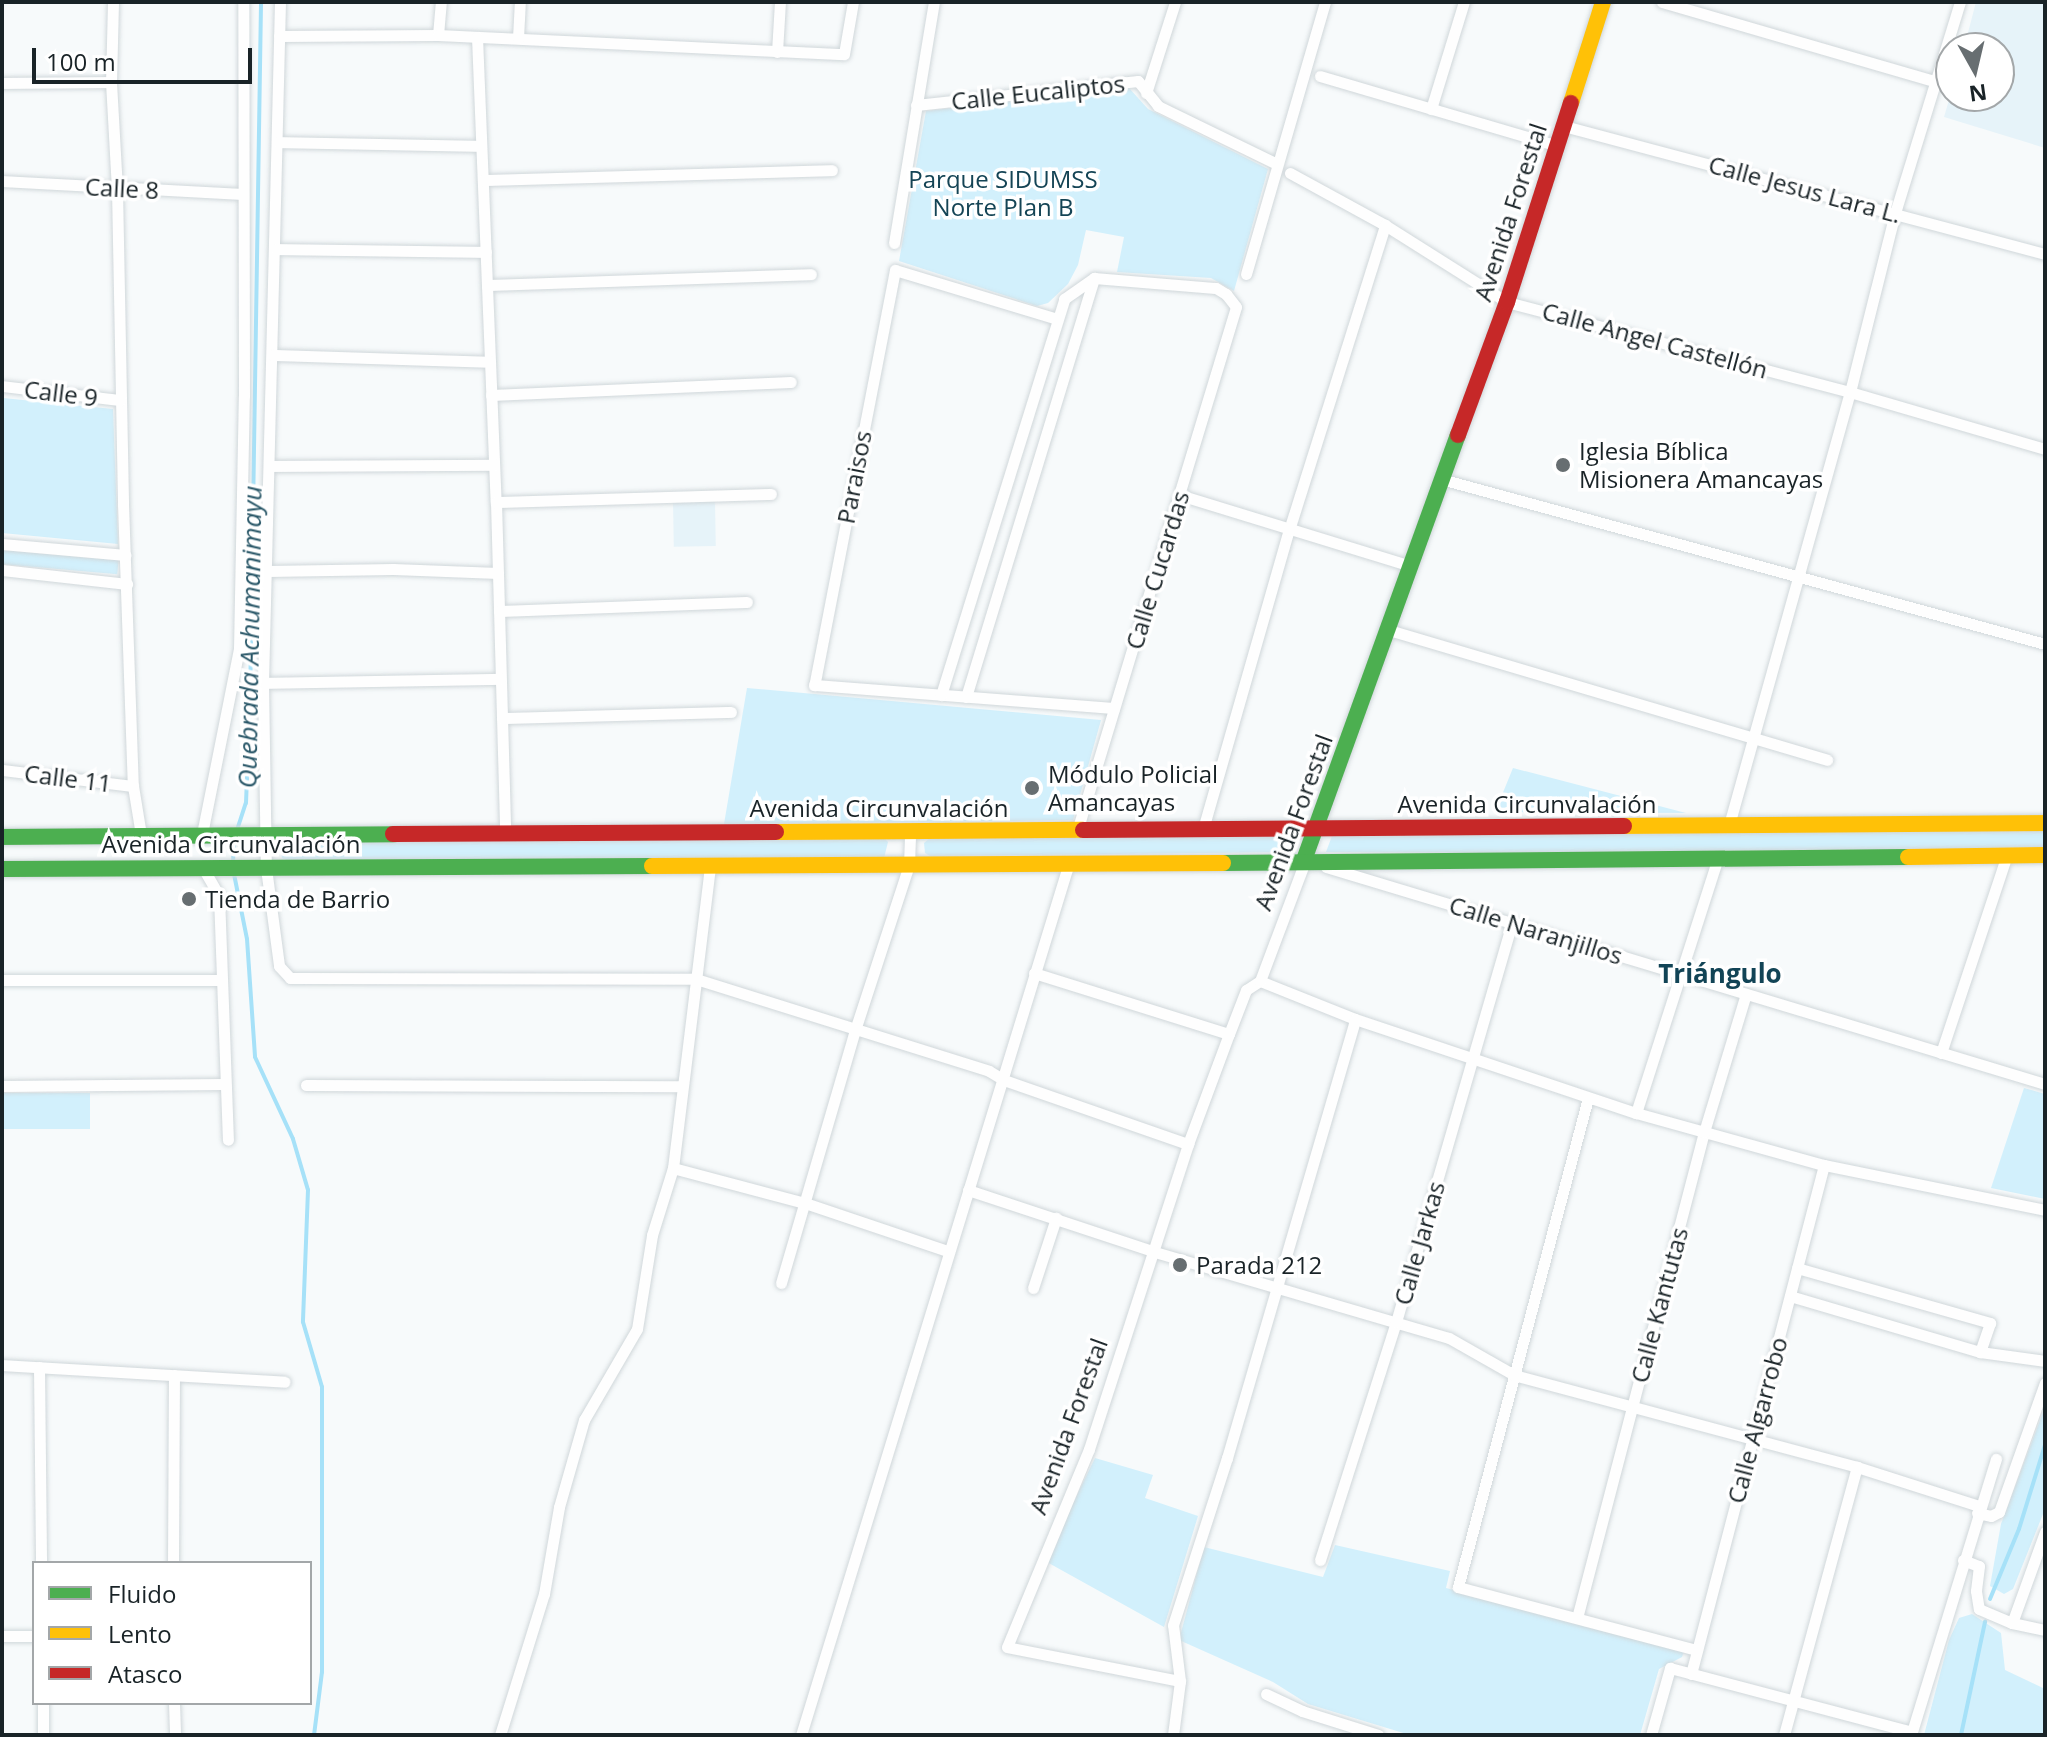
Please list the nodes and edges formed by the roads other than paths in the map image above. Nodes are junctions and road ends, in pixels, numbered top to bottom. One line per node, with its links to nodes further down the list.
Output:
1 (113, 2): 23 (street)
2 (243, 2): 39 (street)
3 (280, 2): 17 (street)
4 (441, 2): 16 (street)
5 (520, 2): 19 (street)
6 (780, 2): 20 (street)
7 (853, 2): 20 (street)
8 (934, 2): 27 (street)
9 (1175, 2): 26 (street)
10 (1325, 2): 33 (street)
11 (1464, 2): 28 (street)
12 (1603, 2): 29 (main road, Avenida Forestal)
13 (1662, 2): 22 (street)
14 (1960, 2): 15 (street)
15 (1952, 32)
16 (438, 35): 17 (street); 18 (street)
17 (279, 36): 30 (street)
18 (477, 37): 19 (street); 31 (street)
19 (518, 38): 20 (street)
20 (777, 52)
21 (1320, 76): 28 (street)
22 (1935, 81)
23 (111, 82): 24 (street); 38 (street)
24 (2, 83)
25 (1935, 91): 40 (street)
26 (1146, 93): 27 (street, Calle Eucaliptos); 33 (street, Calle Eucaliptos)
27 (916, 105): 42 (street)
28 (1431, 109): 32 (street)
29 (1564, 126): 32 (main road, Avenida Forestal); 40 (street, Calle Jesus Lara L.)
30 (278, 142): 31 (street); 43 (street)
31 (481, 146): 36 (street)
32 (1558, 146): 50 (main road, Avenida Forestal)
33 (1277, 164): 47 (street)
34 (832, 170): 36 (street)
35 (1290, 173): 41 (street, Calle Angel Castellón)
36 (483, 180): 44 (street)
37 (2, 181): 38 (street, Calle 8)
38 (117, 189): 39 (street, Calle 8); 58 (street)
39 (242, 194): 97 (street)
40 (1895, 213): 45 (street, Calle Jesus Lara L.); 56 (street)
41 (1385, 225): 50 (street, Calle Angel Castellón); 66 (street)
42 (894, 243)
43 (276, 249): 44 (street); 52 (street)
44 (486, 252): 49 (street)
45 (2045, 254)
46 (811, 274): 49 (street)
47 (1246, 274)
48 (1094, 278): 51 (street); 64 (street, Calle Cucardas); 82 (street)
49 (487, 285): 53 (street)
50 (1507, 302): 56 (street, Calle Angel Castellón); 62 (main road, Avenida Forestal)
51 (1057, 319): 81 (street); 81 (street, Paraisos)
52 (273, 355): 53 (street); 61 (street)
53 (490, 362): 57 (street)
54 (791, 382): 57 (street)
55 (2, 386): 58 (street, Calle 9)
56 (1850, 392): 59 (street, Calle Angel Castellón); 73 (street)
57 (491, 395): 60 (street)
58 (120, 400): 68 (street)
59 (2045, 449)
60 (494, 465): 61 (street); 65 (street)
61 (269, 466): 71 (street)
62 (1441, 479): 69 (main road, Avenida Forestal); 73 (street)
63 (771, 494): 65 (street)
64 (1180, 495): 66 (street); 83 (street, Calle Cucardas)
65 (496, 502): 72 (street)
66 (1289, 530): 69 (street); 93 (street)
67 (2, 544): 68 (street)
68 (126, 555): 74 (street)
69 (1411, 566): 77 (main road, Avenida Forestal)
70 (2, 570): 74 (street)
71 (268, 571): 72 (street); 80 (street)
72 (498, 573): 76 (street)
73 (1796, 577): 78 (street); 86 (street)
74 (127, 584): 89 (street)
75 (747, 602): 76 (street)
76 (499, 611): 79 (street)
77 (1389, 630): 86 (street); 92 (main road, Avenida Forestal)
78 (2045, 644)
79 (500, 679): 80 (street); 85 (street)
80 (263, 683): 98 (street)
81 (941, 695): 82 (street)
82 (966, 697): 83 (street)
83 (1114, 708): 94 (street, Calle Cucardas)
84 (731, 712): 85 (street)
85 (502, 718): 96 (street)
86 (1752, 738): 87 (street); 91 (street)
87 (1827, 760)
88 (2, 770): 89 (street, Calle 11)
89 (133, 786): 99 (street)
90 (2045, 823): 91 (main road, Avenida Circunvalación)
91 (1729, 825): 92 (main road, Avenida Circunvalación)
92 (1316, 827): 93 (main road, Avenida Circunvalación); 104 (main road, Avenida Forestal)
93 (1203, 829): 94 (main road, Avenida Circunvalación)
94 (1077, 831): 95 (main road, Avenida Circunvalación)
95 (910, 832): 96 (main road, Avenida Circunvalación); 106 (street)
96 (505, 833): 98 (main road, Avenida Circunvalación)
97 (208, 834): 98 (main road, Avenida Circunvalación); 99 (main road, Avenida Circunvalación)
98 (266, 834): 109 (street)
99 (141, 835): 100 (main road, Avenida Circunvalación)
100 (2, 837)
101 (2007, 855): 102 (main road, Avenida Circunvalación); 103 (main road, Avenida Circunvalación); 122 (street)
102 (2045, 855)
103 (1718, 857): 104 (main road, Avenida Circunvalación); 113 (street)
104 (1304, 860): 105 (main road, Avenida Circunvalación); 111 (street, Calle Naranjillos); 117 (street, Avenida Forestal)
105 (1069, 863): 106 (main road, Avenida Circunvalación); 112 (street)
106 (909, 865): 107 (main road, Avenida Circunvalación); 120 (street)
107 (710, 866): 109 (main road, Avenida Circunvalación); 114 (street)
108 (209, 868): 109 (main road, Avenida Circunvalación); 110 (main road, Avenida Circunvalación); 116 (street)
109 (266, 868): 114 (street)
110 (2, 869)
111 (1512, 923): 113 (street, Calle Naranjillos); 123 (street, Calle Jarkas)
112 (1034, 973): 121 (street); 124 (street)
113 (1679, 973): 118 (street, Calle Naranjillos); 131 (street)
114 (696, 979): 120 (street); 129 (street)
115 (2, 980): 116 (street)
116 (222, 980): 125 (street)
117 (1260, 981): 119 (street); 121 (street, Avenida Forestal)
118 (1746, 994): 122 (street, Calle Naranjillos); 132 (street, Calle Kantutas)
119 (1355, 1019): 123 (street); 146 (street)
120 (856, 1027): 124 (street); 138 (street)
121 (1229, 1034): 134 (street, Avenida Forestal)
122 (1941, 1053): 126 (street, Calle Naranjillos)
123 (1473, 1059): 130 (street); 148 (street, Calle Jarkas)
124 (1004, 1080): 134 (street); 137 (street)
125 (225, 1084): 128 (street); 133 (street)
126 (2045, 1084)
127 (306, 1085): 129 (street)
128 (2, 1086)
129 (681, 1086): 136 (street)
130 (1588, 1098): 131 (street); 154 (street)
131 (1636, 1113): 132 (street)
132 (1704, 1132): 135 (street); 157 (street, Calle Kantutas)
133 (228, 1140)
134 (1188, 1144): 142 (street, Avenida Forestal)
135 (1824, 1165): 139 (street); 143 (street, Calle Algarrobo)
136 (673, 1168): 138 (street); 183 (street)
137 (968, 1190): 140 (street); 141 (street)
138 (805, 1203): 141 (street); 144 (street)
139 (2045, 1210)
140 (1056, 1218): 142 (street); 145 (street)
141 (948, 1251): 184 (street)
142 (1155, 1252): 146 (street); 174 (street, Avenida Forestal)
143 (1797, 1268): 147 (street, Calle Algarrobo); 149 (street)
144 (781, 1283)
145 (1033, 1288)
146 (1277, 1288): 148 (street); 174 (street)
147 (1790, 1296): 149 (street); 158 (street, Calle Algarrobo)
148 (1396, 1322): 154 (street); 163 (street, Calle Jarkas)
149 (1980, 1352): 150 (street)
150 (2045, 1361)
151 (2, 1365): 152 (street)
152 (39, 1367): 153 (street); 165 (street)
153 (174, 1375): 155 (street); 166 (street)
154 (1514, 1375): 157 (street); 167 (street)
155 (284, 1382)
156 (2045, 1383): 161 (street)
157 (1632, 1406): 158 (street); 167 (street, Calle Kantutas)
158 (1752, 1440): 160 (street); 172 (street, Calle Algarrobo)
159 (1996, 1459): 161 (street)
160 (1857, 1467): 161 (street); 176 (street)
161 (1978, 1509): 164 (street)
162 (2045, 1532): 168 (street)
163 (1320, 1560)
164 (1963, 1560): 168 (street); 180 (street)
165 (41, 1561)
166 (173, 1561)
167 (1577, 1618): 172 (street)
168 (2012, 1623): 169 (street)
169 (2045, 1630)
170 (2, 1636): 171 (street)
171 (32, 1636)
172 (1697, 1650): 173 (street, Calle Algarrobo)
173 (1691, 1674): 176 (street); 186 (street)
174 (1180, 1681): 185 (street)
175 (1266, 1694): 179 (street)
176 (1794, 1701): 180 (street); 187 (street)
177 (43, 1705): 181 (street)
178 (174, 1705): 182 (street)
179 (1370, 1734)
180 (1911, 1734)
181 (43, 1735)
182 (175, 1735)
183 (500, 1735)
184 (801, 1735)
185 (1173, 1735)
186 (1651, 1735)
187 (1784, 1735)

